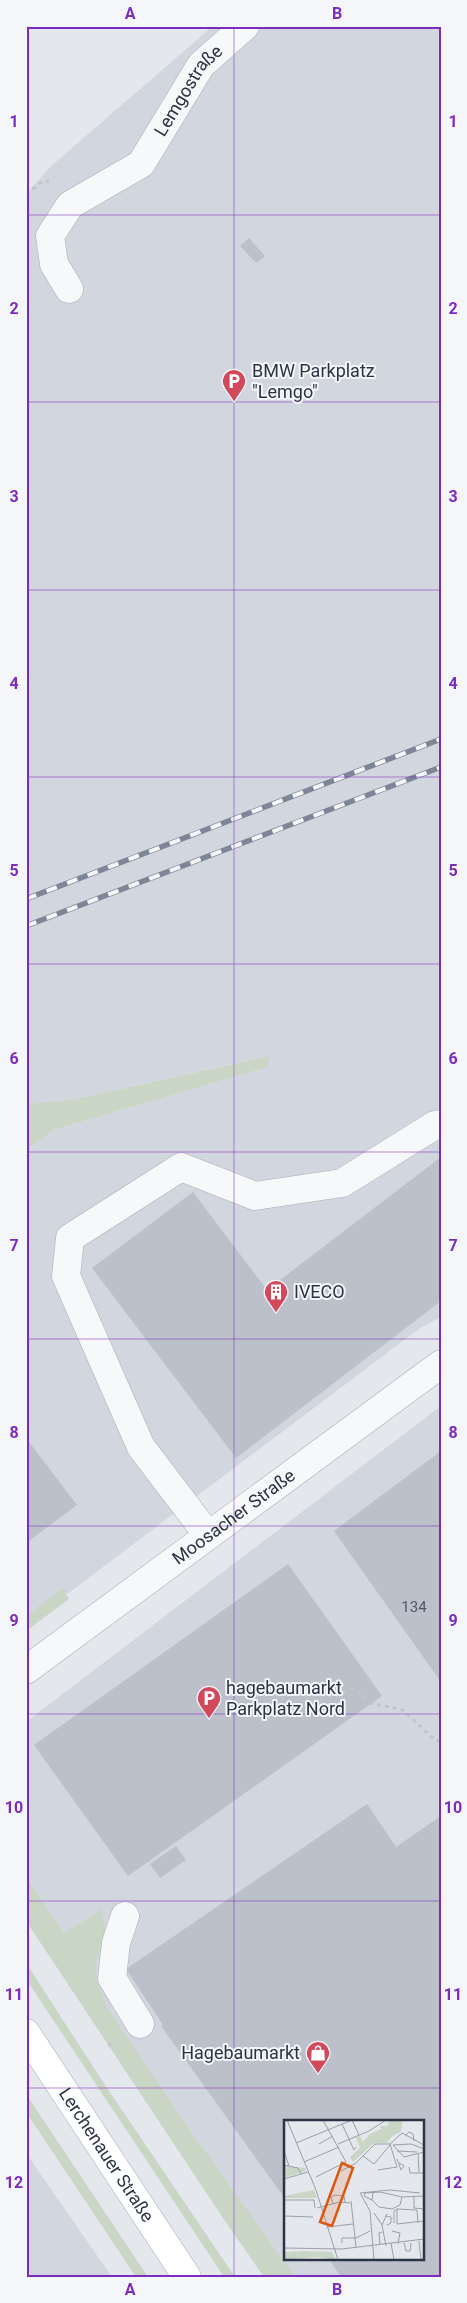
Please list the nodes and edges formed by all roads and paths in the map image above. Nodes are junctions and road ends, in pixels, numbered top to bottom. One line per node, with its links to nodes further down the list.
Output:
1 (245, 26): 2 (street, Lemgostraße)
2 (69, 289)
3 (441, 1124): 5 (street)
4 (441, 1364): 5 (street, Moosacher Straße)
5 (208, 1535): 6 (street, Moosacher Straße)
6 (26, 1670)
7 (305, 1705): 8 (path)
8 (441, 1740)
9 (125, 1916): 10 (street)
10 (140, 2024)
11 (26, 2033): 12 (main road, Lerchenauer Straße)
12 (187, 2277)

